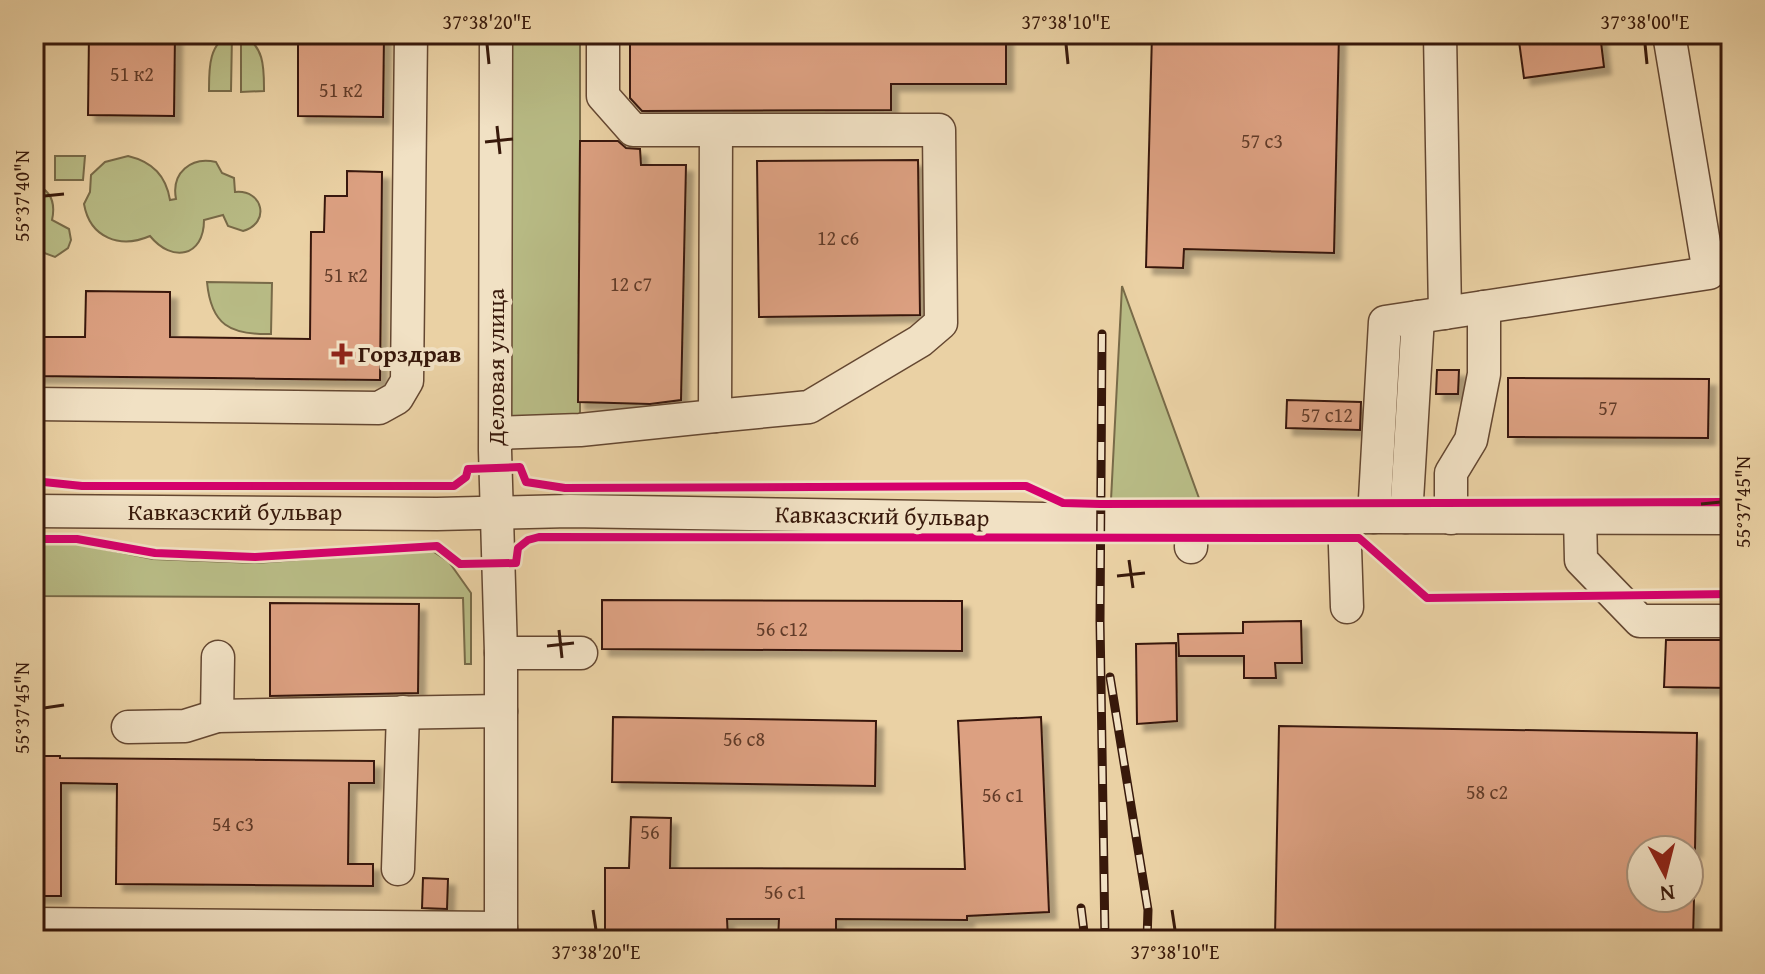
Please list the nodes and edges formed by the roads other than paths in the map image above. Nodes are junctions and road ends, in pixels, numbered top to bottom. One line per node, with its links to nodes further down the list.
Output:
1 (411, 34): 8 (street)
2 (496, 34): 10 (street, Деловая улица)
3 (603, 34): 6 (street)
4 (1440, 34): 7 (street)
5 (1669, 34): 7 (street)
6 (716, 130): 9 (street); 9 (street)
7 (1442, 313): 13 (street); 13 (street); 13 (street)
8 (34, 404)
9 (715, 416): 10 (street)
10 (496, 433): 12 (street, Деловая улица)
11 (34, 511): 12 (street, Кавказский бульвар)
12 (497, 513): 13 (street, Кавказский бульвар); 18 (street, Деловая улица)
13 (1399, 517): 14 (street, Кавказский бульвар); 16 (street)
14 (1580, 517): 15 (street, Кавказский бульвар); 17 (street)
15 (1731, 518)
16 (1347, 607)
17 (1731, 621)
18 (501, 653): 19 (street); 21 (street, Деловая улица)
19 (581, 653)
20 (218, 657): 23 (street)
21 (501, 711): 22 (street); 29 (street, Деловая улица)
22 (403, 712): 23 (street); 25 (street)
23 (217, 716): 24 (street)
24 (128, 727)
25 (398, 869)
26 (34, 924): 27 (street)
27 (90, 932): 28 (street)
28 (388, 934): 29 (street)
29 (501, 934)

